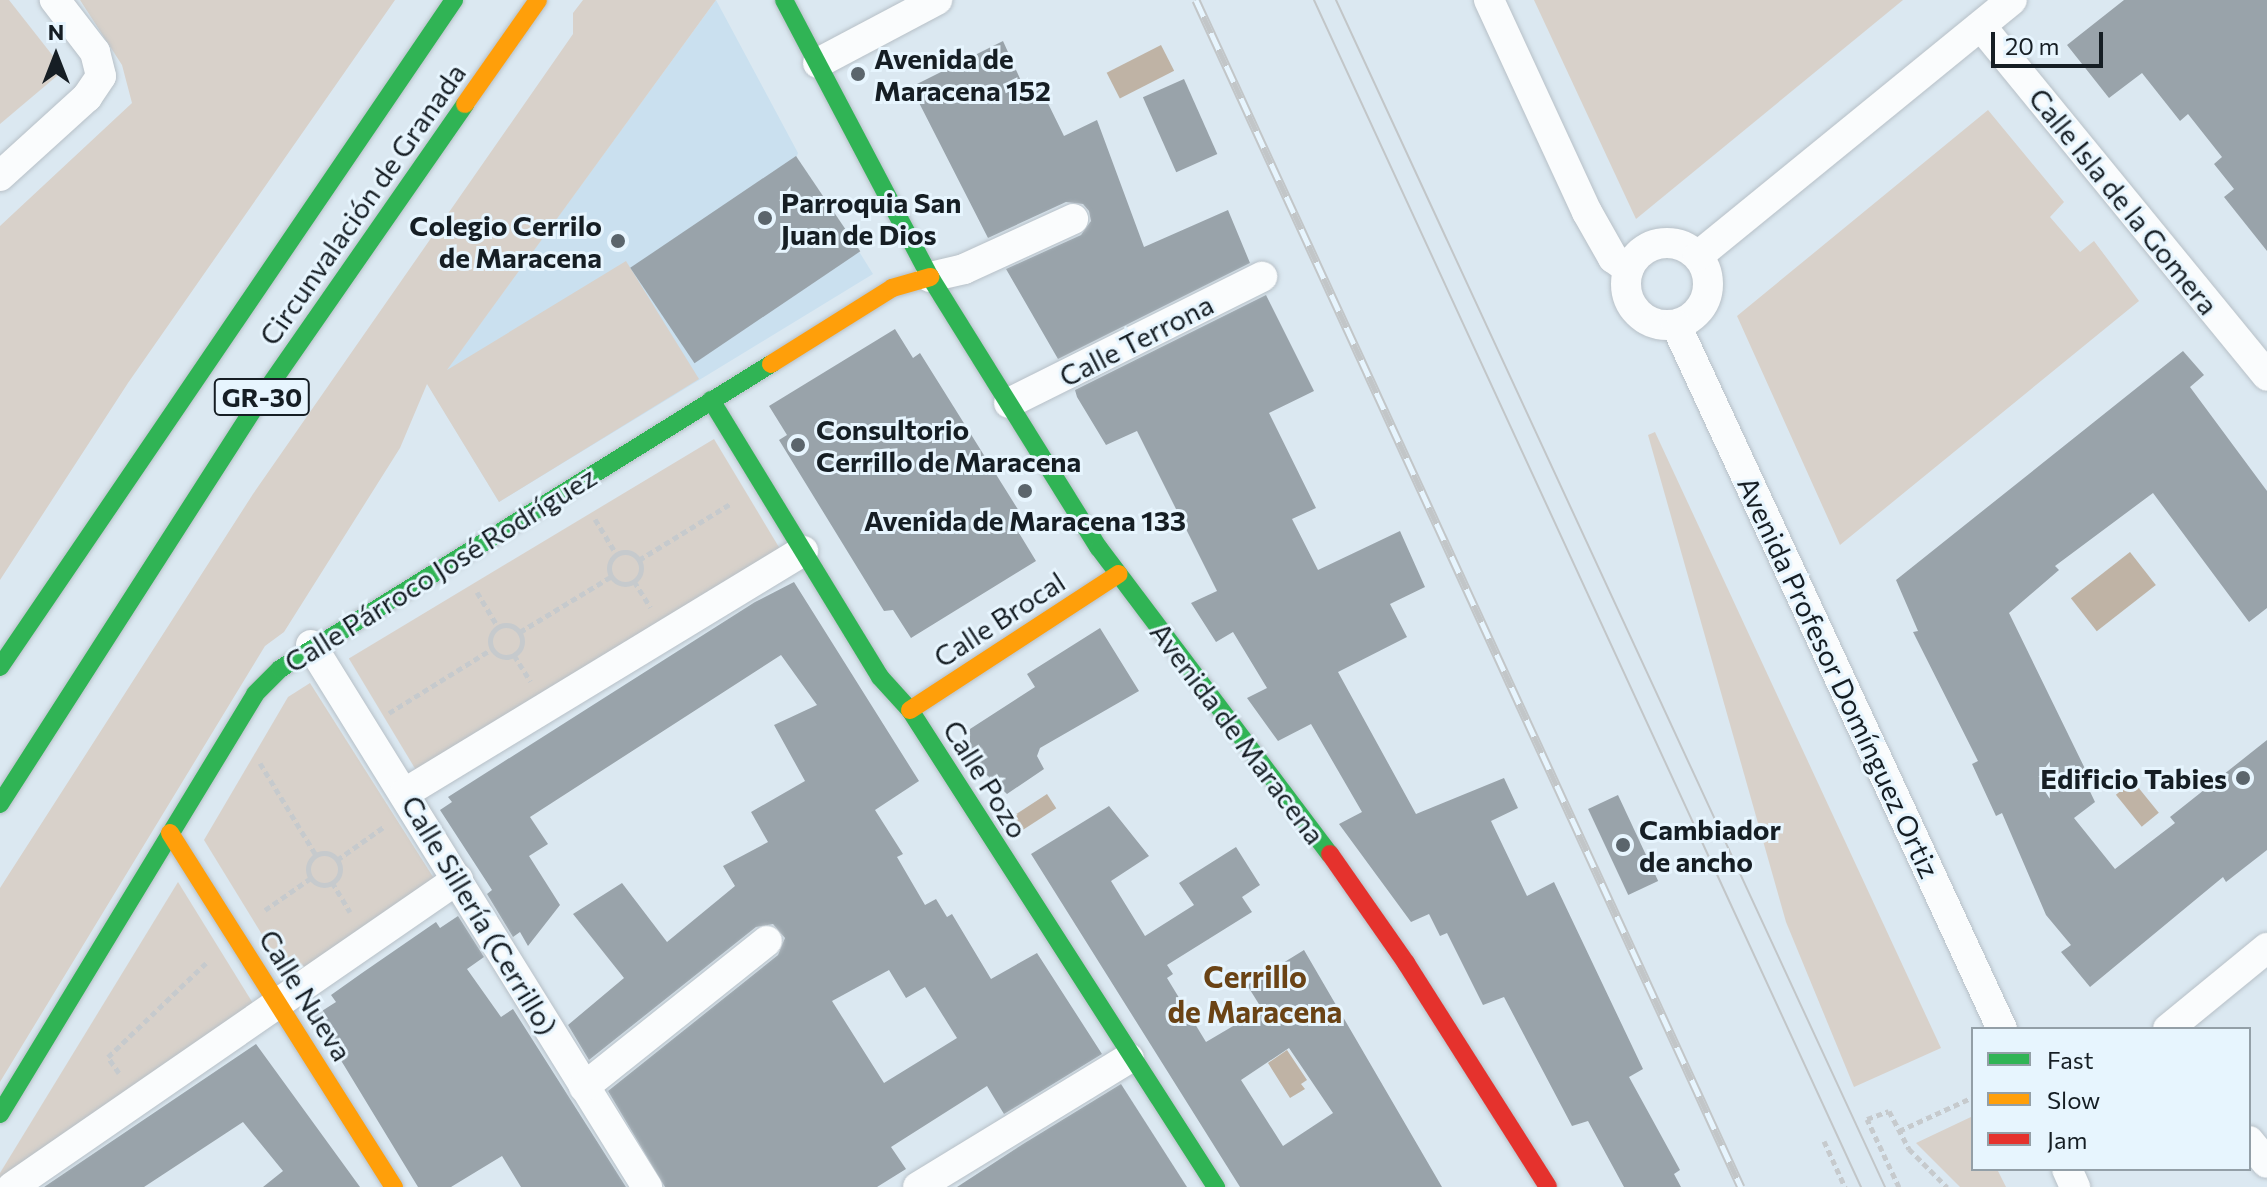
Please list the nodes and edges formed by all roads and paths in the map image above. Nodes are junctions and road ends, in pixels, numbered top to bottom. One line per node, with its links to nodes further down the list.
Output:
1 (55, 0): 10 (street)
2 (454, 0): 32 (main road, Circunvalación de Granada / GR-30)
3 (538, 0): 37 (main road, Circunvalación de Granada / GR-30)
4 (784, 0): 9 (main road, Avenida de Maracena)
5 (937, 0): 9 (street)
6 (1489, 0): 13 (street)
7 (2012, 0): 8 (street)
8 (1981, 26): 12 (street); 17 (street, Calle Isla de la Gomera)
9 (818, 63): 14 (main road, Avenida de Maracena)
10 (0, 176)
11 (1073, 219): 14 (street)
12 (1698, 256): 13 (street); 16 (street)
13 (1629, 269): 16 (street)
14 (930, 277): 18 (main road, Calle Párroco José Rodríguez); 19 (main road, Avenida de Maracena)
15 (1262, 277): 19 (street, Calle Terrona)
16 (1676, 325): 49 (street, Avenida Profesor Domínguez Ortiz)
17 (2267, 376)
18 (711, 400): 22 (main road, Calle Pozo); 30 (main road, Calle Párroco José Rodríguez)
19 (1009, 403): 25 (main road, Avenida de Maracena)
20 (738, 499): 24 (path)
21 (588, 508): 23 (path)
22 (803, 551): 33 (main road, Calle Pozo); 36 (street)
23 (617, 555): 24 (path); 26 (path)
24 (639, 560): 26 (path)
25 (1119, 574): 33 (main road, Calle Brocal); 60 (main road, Avenida de Maracena)
26 (612, 576): 29 (path)
27 (470, 581): 28 (path)
28 (498, 627): 29 (path); 31 (path)
29 (520, 632): 31 (path)
30 (311, 645): 36 (street, Calle Sillería (Cerrillo)); 39 (main road, Calle Párroco José Rodríguez)
31 (492, 649): 34 (path)
32 (0, 667)
33 (910, 710): 51 (main road, Calle Pozo)
34 (378, 719)
35 (251, 748): 40 (path)
36 (405, 793): 43 (street, Calle Sillería (Cerrillo))
37 (0, 804)
38 (389, 824): 41 (path)
39 (170, 833): 48 (main road, Calle Nueva); 55 (main road, Calle Párroco José Rodríguez)
40 (316, 855): 41 (path); 42 (path)
41 (337, 860): 42 (path)
42 (311, 878): 44 (path)
43 (458, 879): 48 (street); 52 (street, Calle Sillería (Cerrillo))
44 (256, 916)
45 (767, 941): 52 (street)
46 (2267, 948): 50 (street)
47 (214, 955): 54 (path)
48 (278, 1003): 54 (street); 62 (main road, Calle Nueva)
49 (2001, 1027)
50 (2170, 1027)
51 (1129, 1058): 64 (street); 65 (main road, Calle Pozo)
52 (584, 1087): 63 (street, Calle Sillería (Cerrillo))
53 (1971, 1098): 56 (path)
54 (138, 1100): 61 (street)
55 (0, 1114)
56 (1899, 1131): 67 (path); 68 (path)
57 (1824, 1141): 66 (path)
58 (2251, 1143): 59 (street)
59 (2267, 1163)
60 (1536, 1182)
61 (12, 1187)
62 (394, 1187)
63 (647, 1187)
64 (918, 1187)
65 (1216, 1187)
66 (1845, 1187)
67 (1899, 1187)
68 (1947, 1187)

